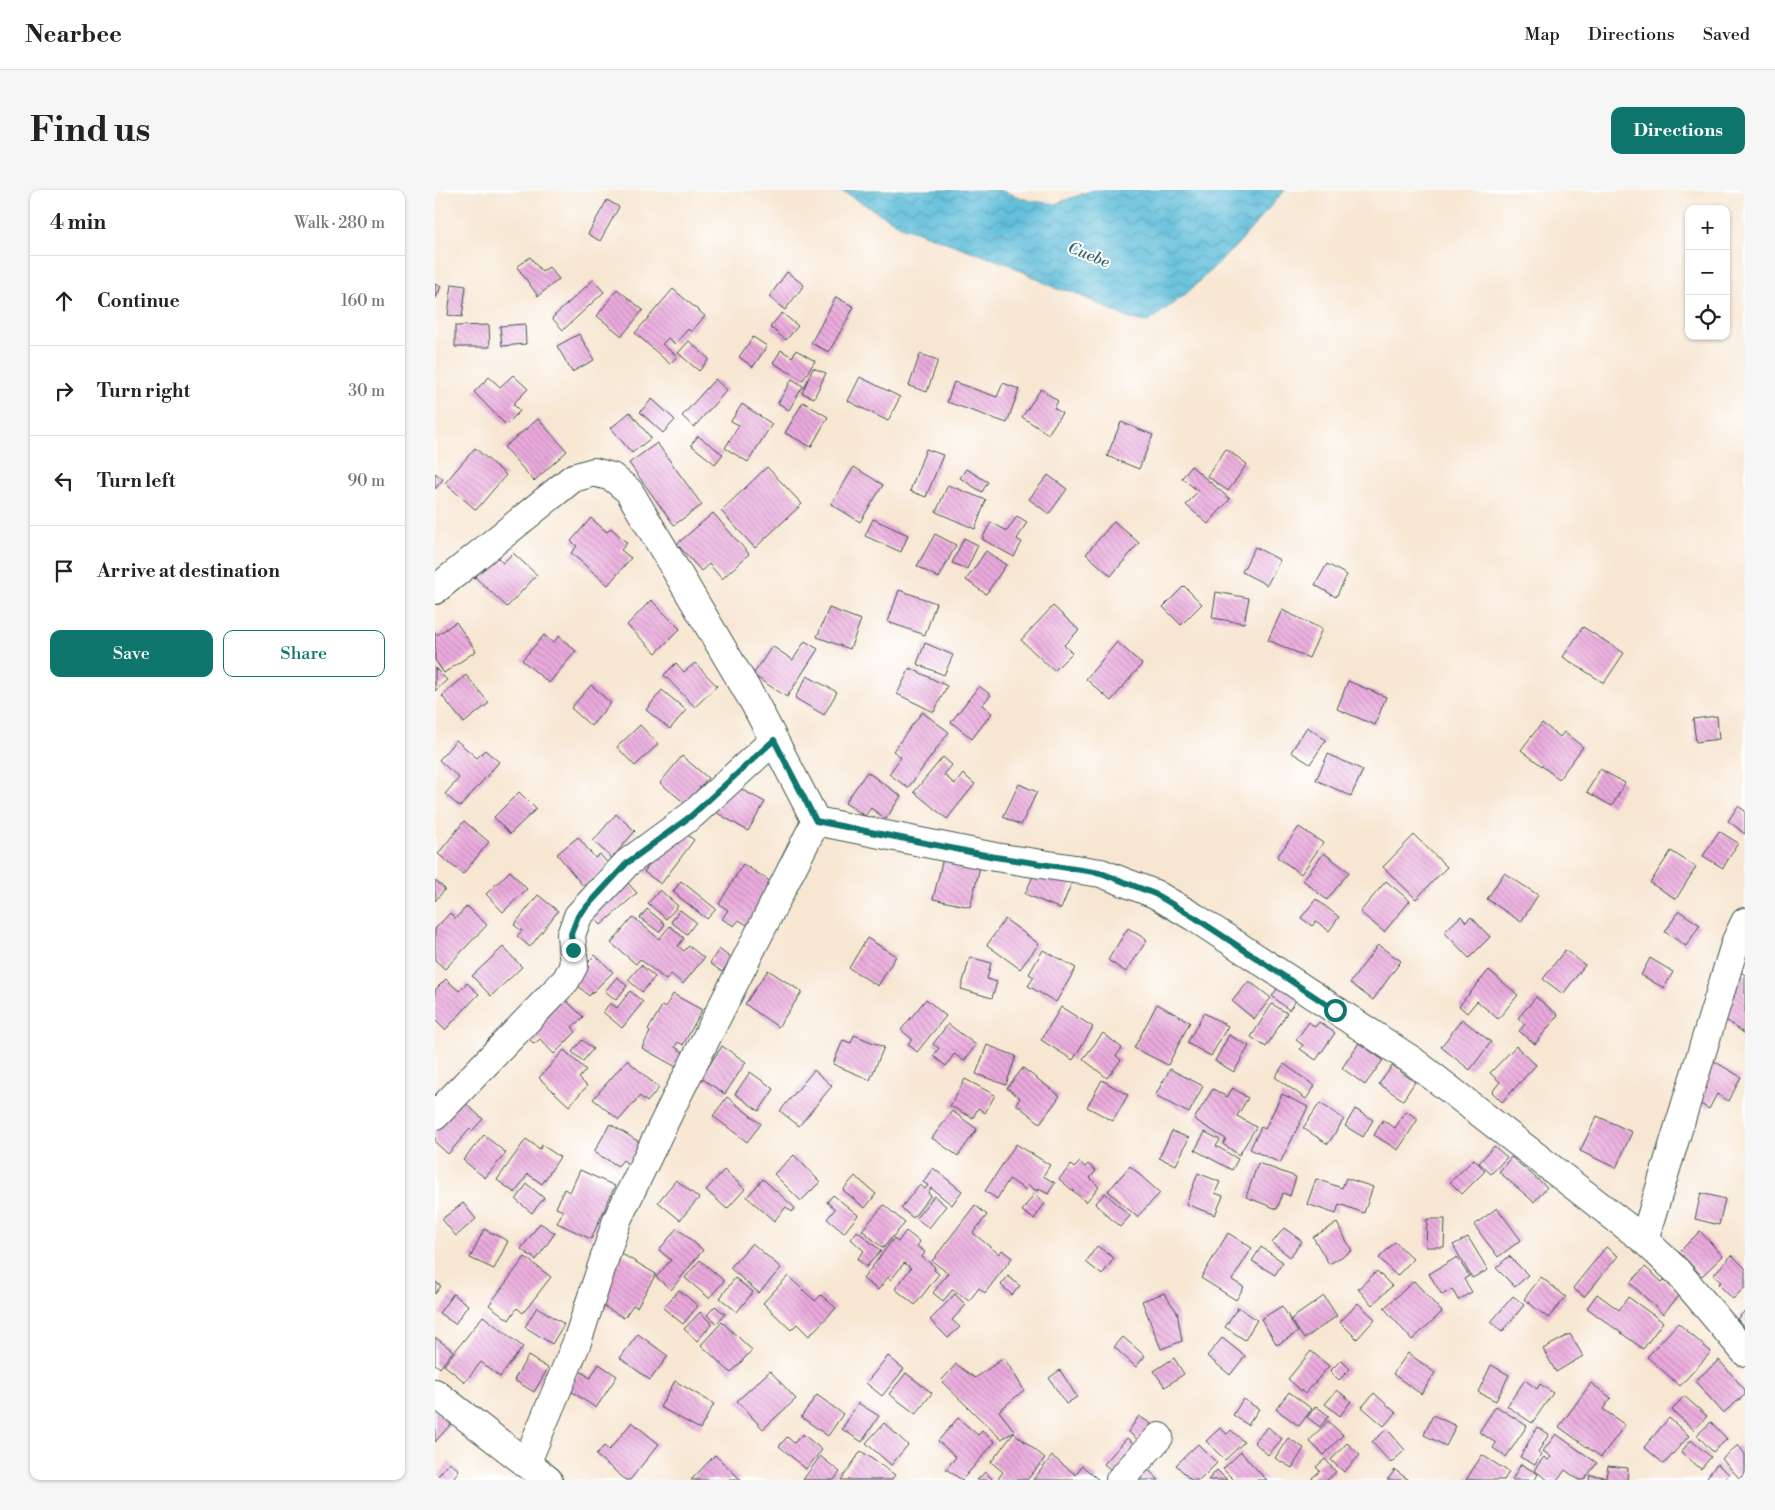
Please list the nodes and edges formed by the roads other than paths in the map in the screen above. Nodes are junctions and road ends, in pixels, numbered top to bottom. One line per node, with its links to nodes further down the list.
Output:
1 (435, 590): 2 (street)
2 (774, 740): 3 (street); 5 (street)
3 (816, 821): 6 (street); 10 (street)
4 (1745, 922): 6 (street)
5 (435, 1116)
6 (1644, 1240): 7 (street)
7 (1745, 1352)
8 (435, 1393): 10 (street)
9 (1159, 1437): 12 (street)
10 (526, 1464): 11 (street)
11 (548, 1480)
12 (1120, 1480)

